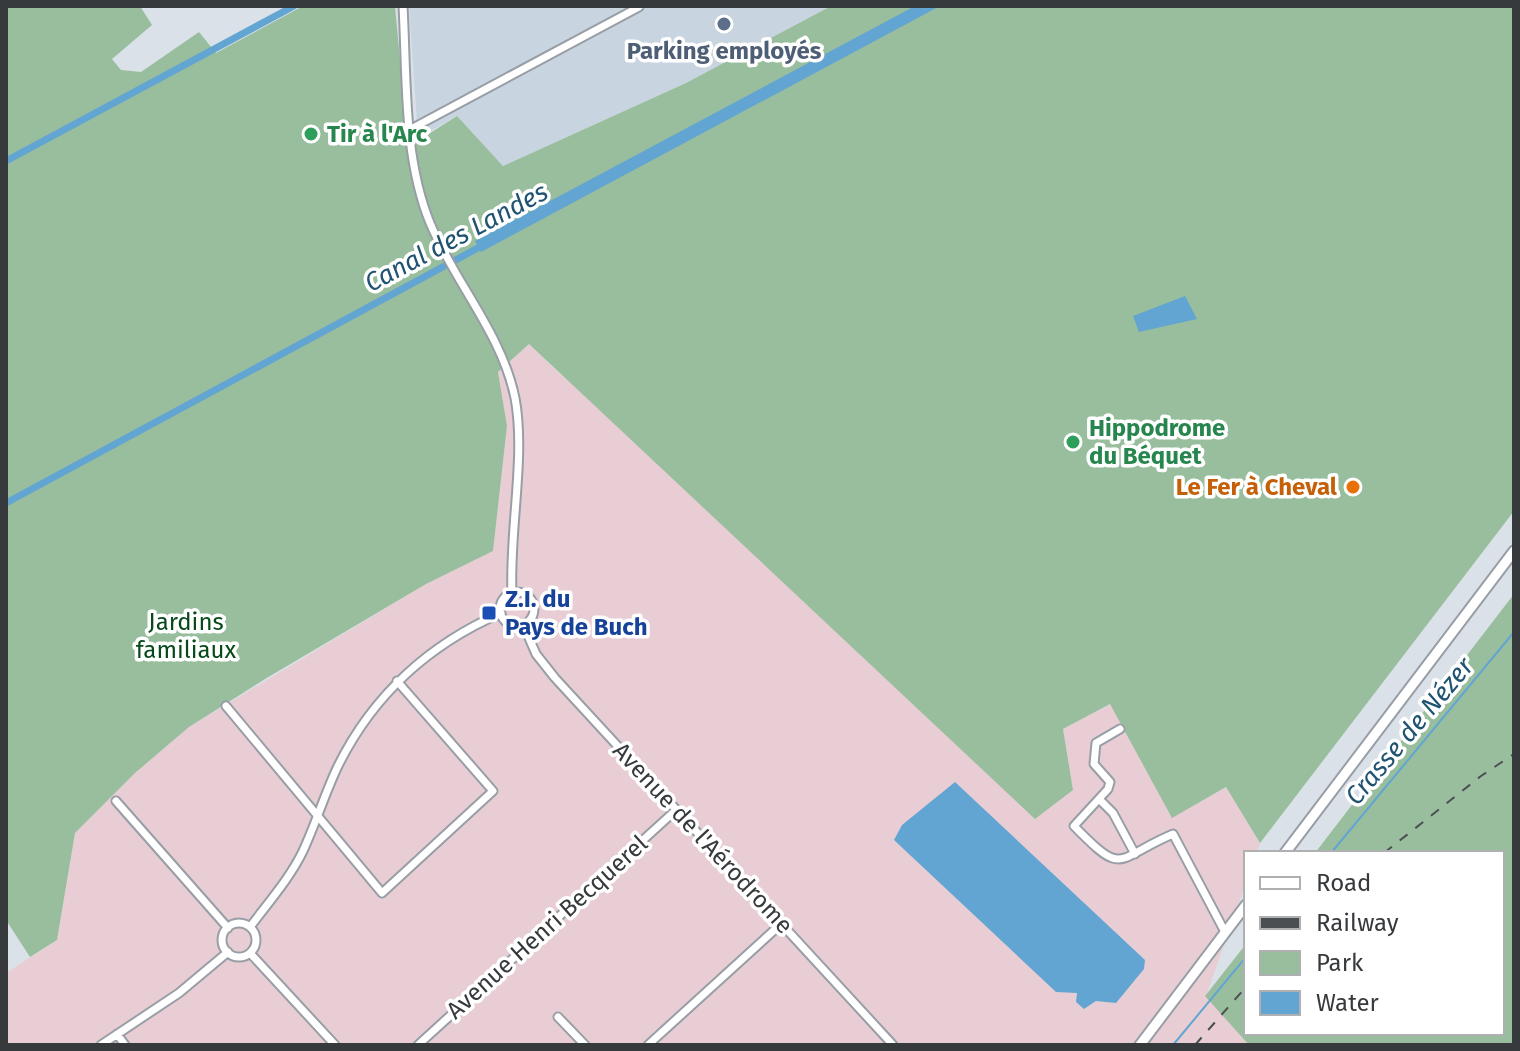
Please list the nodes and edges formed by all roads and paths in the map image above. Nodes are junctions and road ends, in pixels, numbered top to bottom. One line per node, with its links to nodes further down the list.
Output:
1 (403, 6): 3 (street)
2 (639, 7): 3 (street)
3 (411, 129): 5 (street)
4 (1514, 551): 15 (main road)
5 (512, 593): 6 (street); 7 (street)
6 (501, 613): 7 (street); 8 (street)
7 (523, 624): 13 (street, Avenue de l'Aérodrome)
8 (397, 681): 14 (street); 14 (street)
9 (226, 706): 14 (street)
10 (1120, 729): 11 (street)
11 (1099, 799): 16 (street); 16 (street)
12 (116, 801): 20 (street)
13 (676, 810): 18 (street, Avenue de l'Aérodrome); 29 (street, Avenue Henri Becquerel)
14 (317, 818): 19 (street)
15 (1287, 851)
16 (1135, 854): 21 (street)
17 (1244, 908): 21 (main road)
18 (781, 924): 31 (street); 32 (street, Avenue de l'Aérodrome)
19 (250, 927): 20 (street); 23 (street)
20 (228, 928): 22 (street)
21 (1225, 932): 33 (main road)
22 (228, 952): 23 (street); 25 (street)
23 (250, 953): 28 (street)
24 (558, 1017): 30 (street)
25 (117, 1034): 26 (street); 27 (street)
26 (101, 1045)
27 (125, 1045)
28 (335, 1045)
29 (418, 1045)
30 (585, 1045)
31 (648, 1045)
32 (893, 1045)
33 (1140, 1045)

